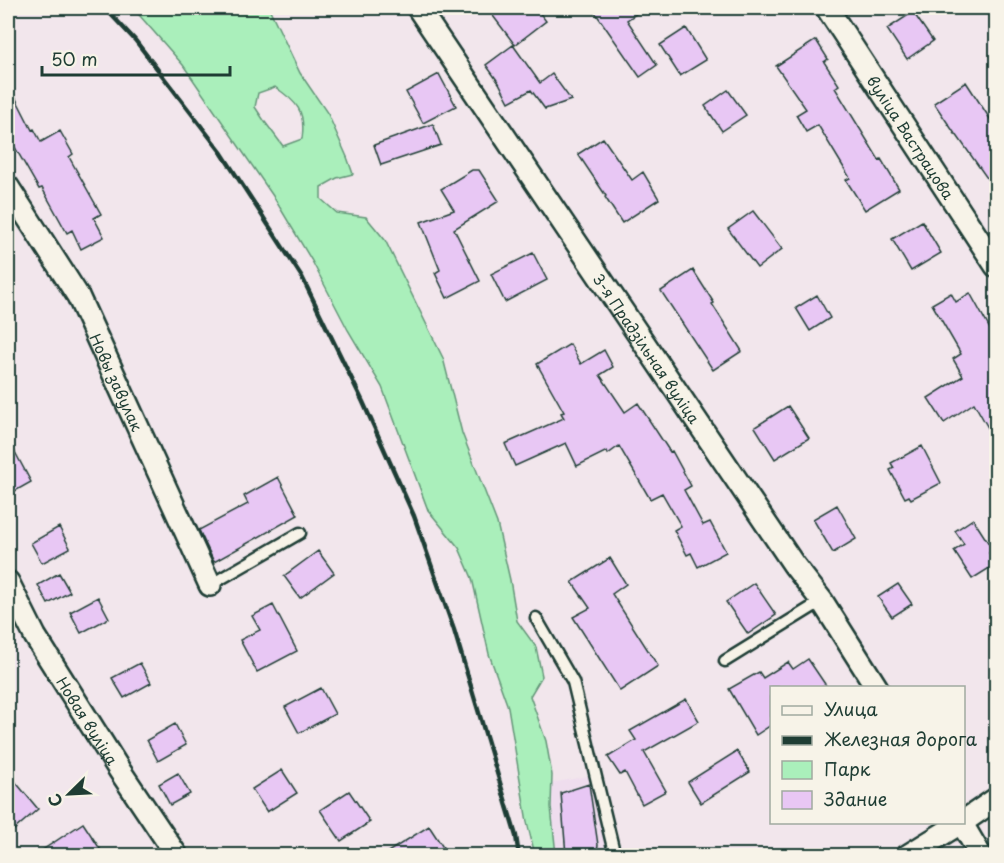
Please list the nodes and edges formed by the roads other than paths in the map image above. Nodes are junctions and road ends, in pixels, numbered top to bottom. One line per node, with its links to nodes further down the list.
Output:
1 (418, 8): 8 (street, 3-я Прадзільная вуліца)
2 (827, 8): 4 (street, вуліца Вастрацова)
3 (8, 187): 7 (street, Новы завулак)
4 (996, 266)
5 (300, 533): 7 (lane)
6 (8, 582): 16 (street, Новая вуліца)
7 (210, 585)
8 (822, 601): 10 (lane); 11 (street, 3-я Прадзільная вуліца)
9 (536, 618): 17 (lane)
10 (725, 661)
11 (876, 686)
12 (996, 799): 13 (street)
13 (965, 820)
14 (959, 824): 18 (street)
15 (963, 824): 19 (street)
16 (177, 855)
17 (615, 855)
18 (908, 855)
19 (981, 855)

